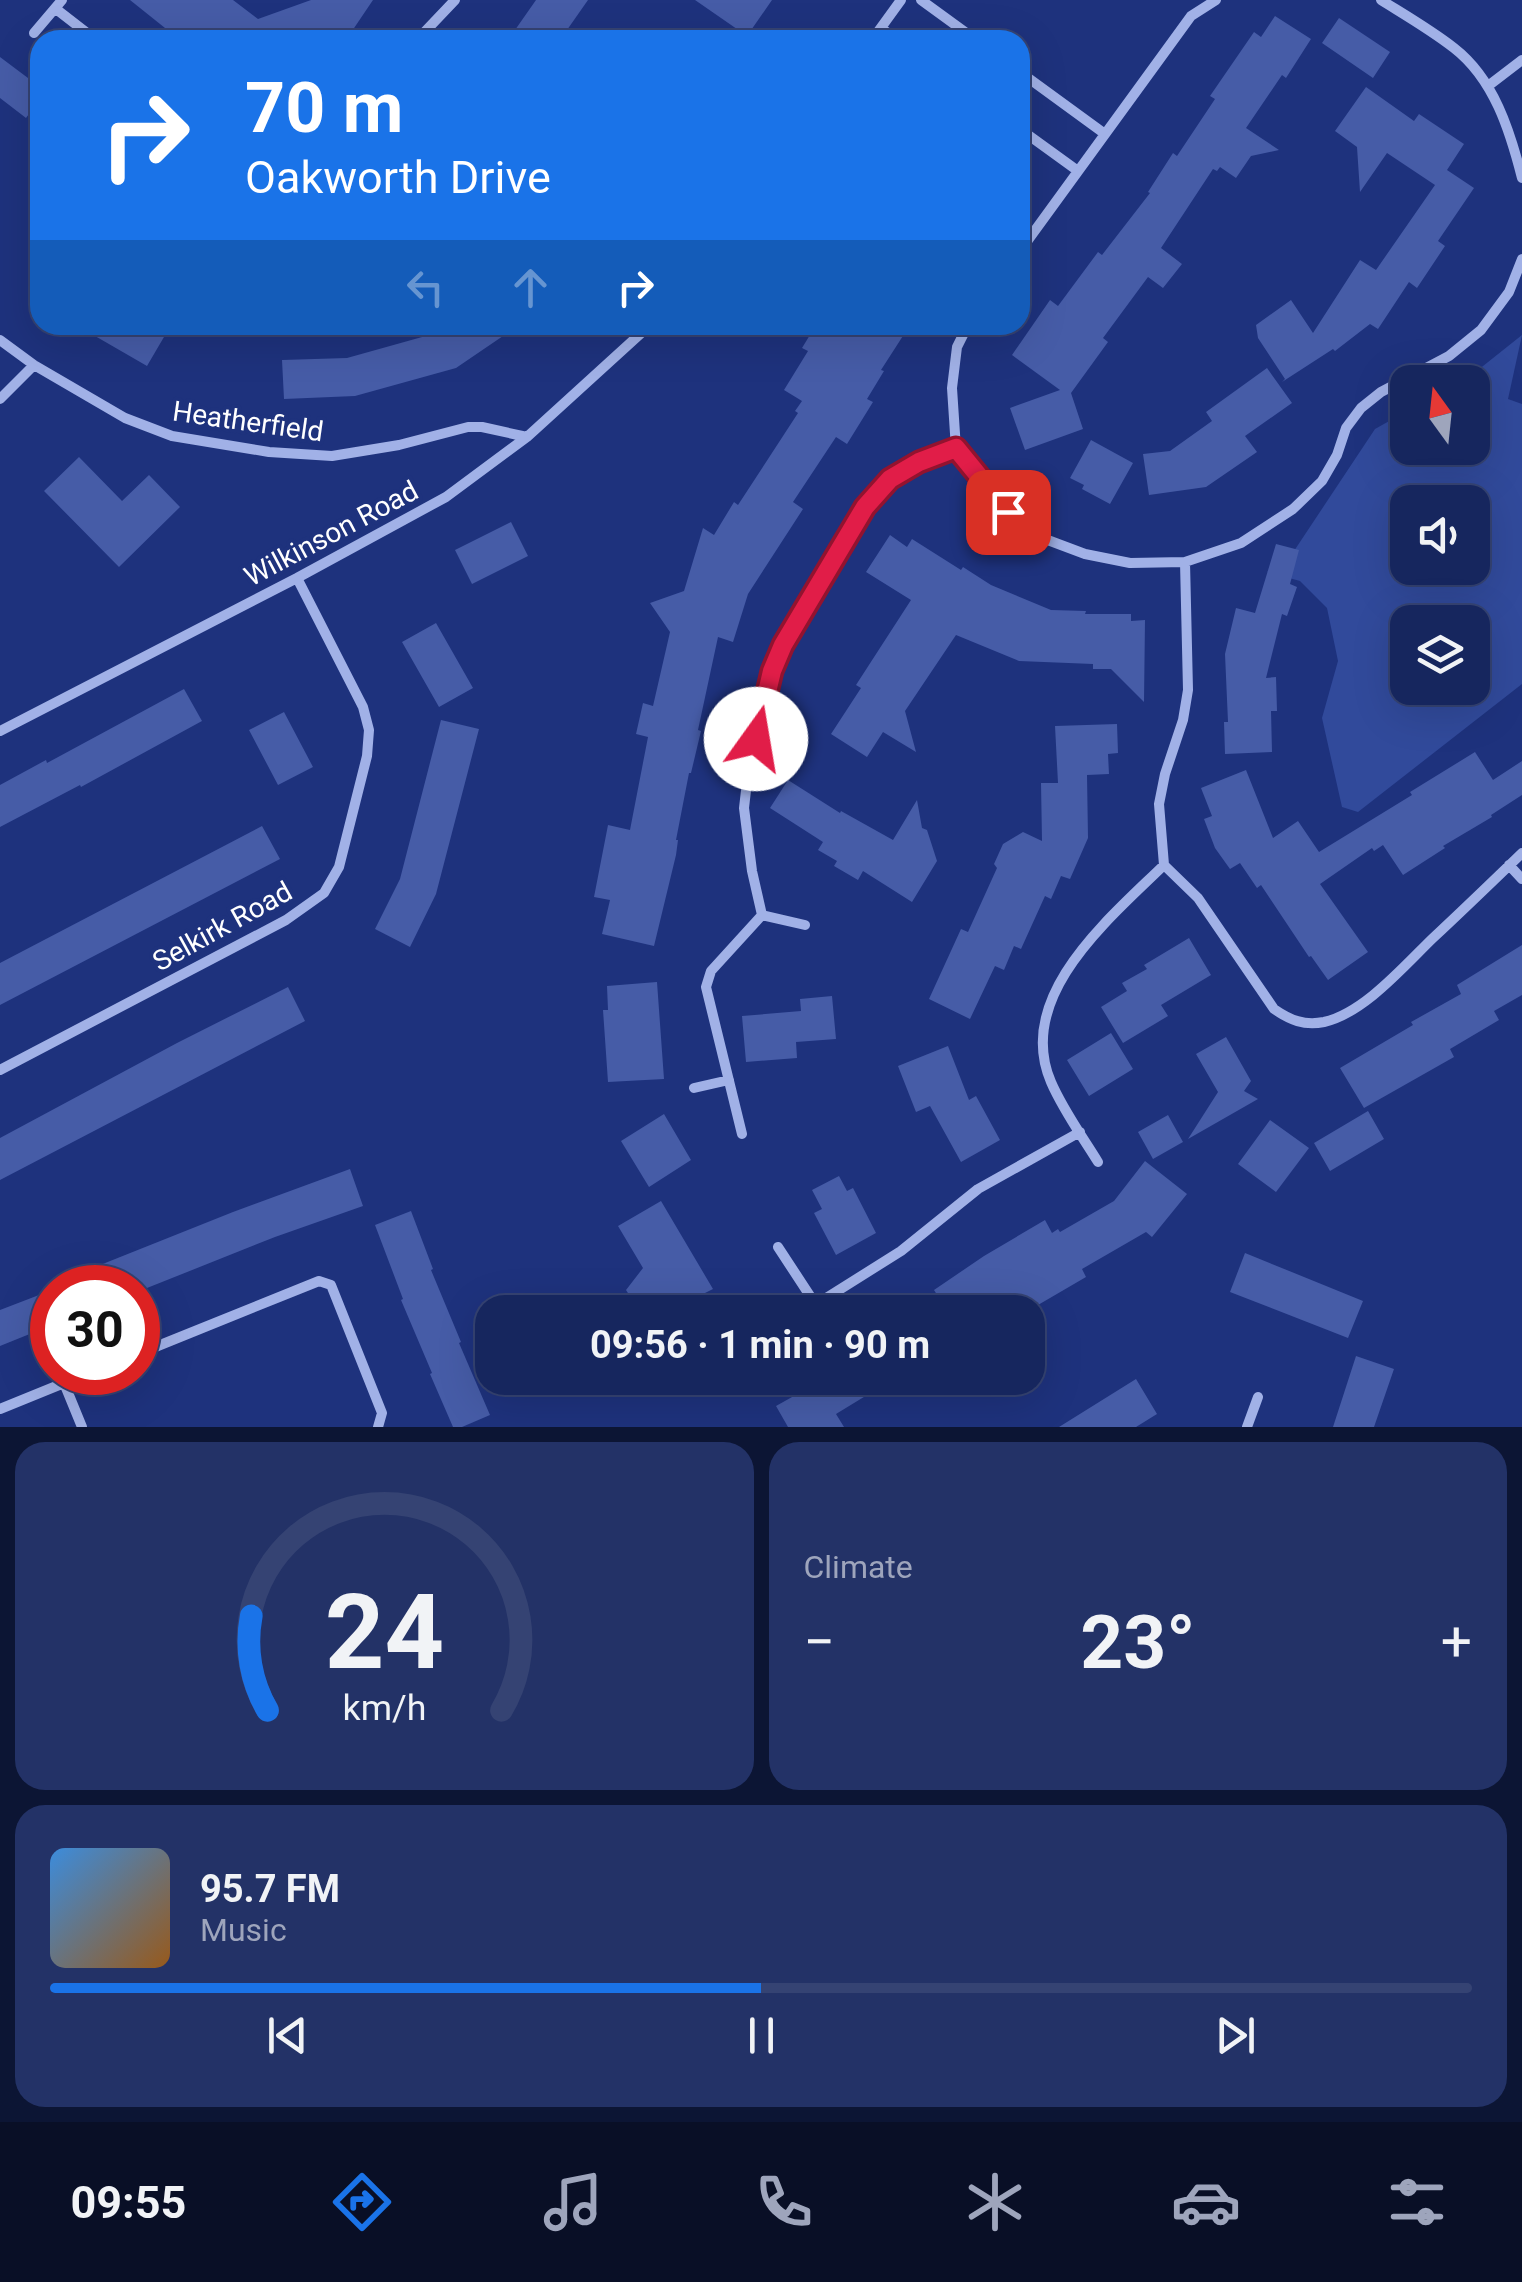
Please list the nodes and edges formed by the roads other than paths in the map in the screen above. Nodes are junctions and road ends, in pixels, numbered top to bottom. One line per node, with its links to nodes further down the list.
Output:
1 (455, 0): 10 (street)
2 (901, 0): 7 (street)
3 (921, 0): 12 (street)
4 (1216, 0): 16 (street)
5 (1381, 0): 15 (street)
6 (59, 4): 8 (street); 9 (street)
7 (881, 28): 11 (street)
8 (37, 30)
9 (86, 30)
10 (426, 30)
11 (884, 30)
12 (962, 30)
13 (1522, 60): 15 (street)
14 (1030, 79): 16 (street)
15 (1488, 86): 19 (street)
16 (1105, 134): 18 (street)
17 (1030, 135): 18 (street)
18 (1078, 171): 20 (street)
19 (1522, 178)
20 (1030, 237)
21 (1522, 259): 29 (street)
22 (639, 335): 27 (street, Wilkinson Road)
23 (963, 335): 28 (street)
24 (0, 340): 25 (street, Heatherfield)
25 (34, 364): 26 (street); 27 (street, Heatherfield)
26 (0, 399)
27 (527, 437): 30 (street, Wilkinson Road)
28 (956, 448): 29 (street); 36 (street)
29 (1184, 562): 33 (street)
30 (296, 578): 31 (street, Wilkinson Road); 38 (street, Selkirk Road)
31 (0, 731)
32 (1522, 853): 34 (street)
33 (1164, 865): 34 (street); 41 (street)
34 (1509, 866): 35 (street)
35 (1522, 878)
36 (762, 915): 37 (street); 39 (street)
37 (805, 925)
38 (0, 1070)
39 (728, 1080): 40 (street); 42 (street)
40 (694, 1088)
41 (1080, 1132): 43 (street); 46 (street)
42 (742, 1134)
43 (1098, 1162)
44 (778, 1247): 45 (street)
45 (809, 1295)
46 (832, 1295)
47 (160, 1345): 53 (street)
48 (34, 1395): 51 (street)
49 (69, 1395): 52 (street)
50 (1258, 1397): 54 (street)
51 (0, 1409)
52 (82, 1427)
53 (378, 1427)
54 (1247, 1427)

